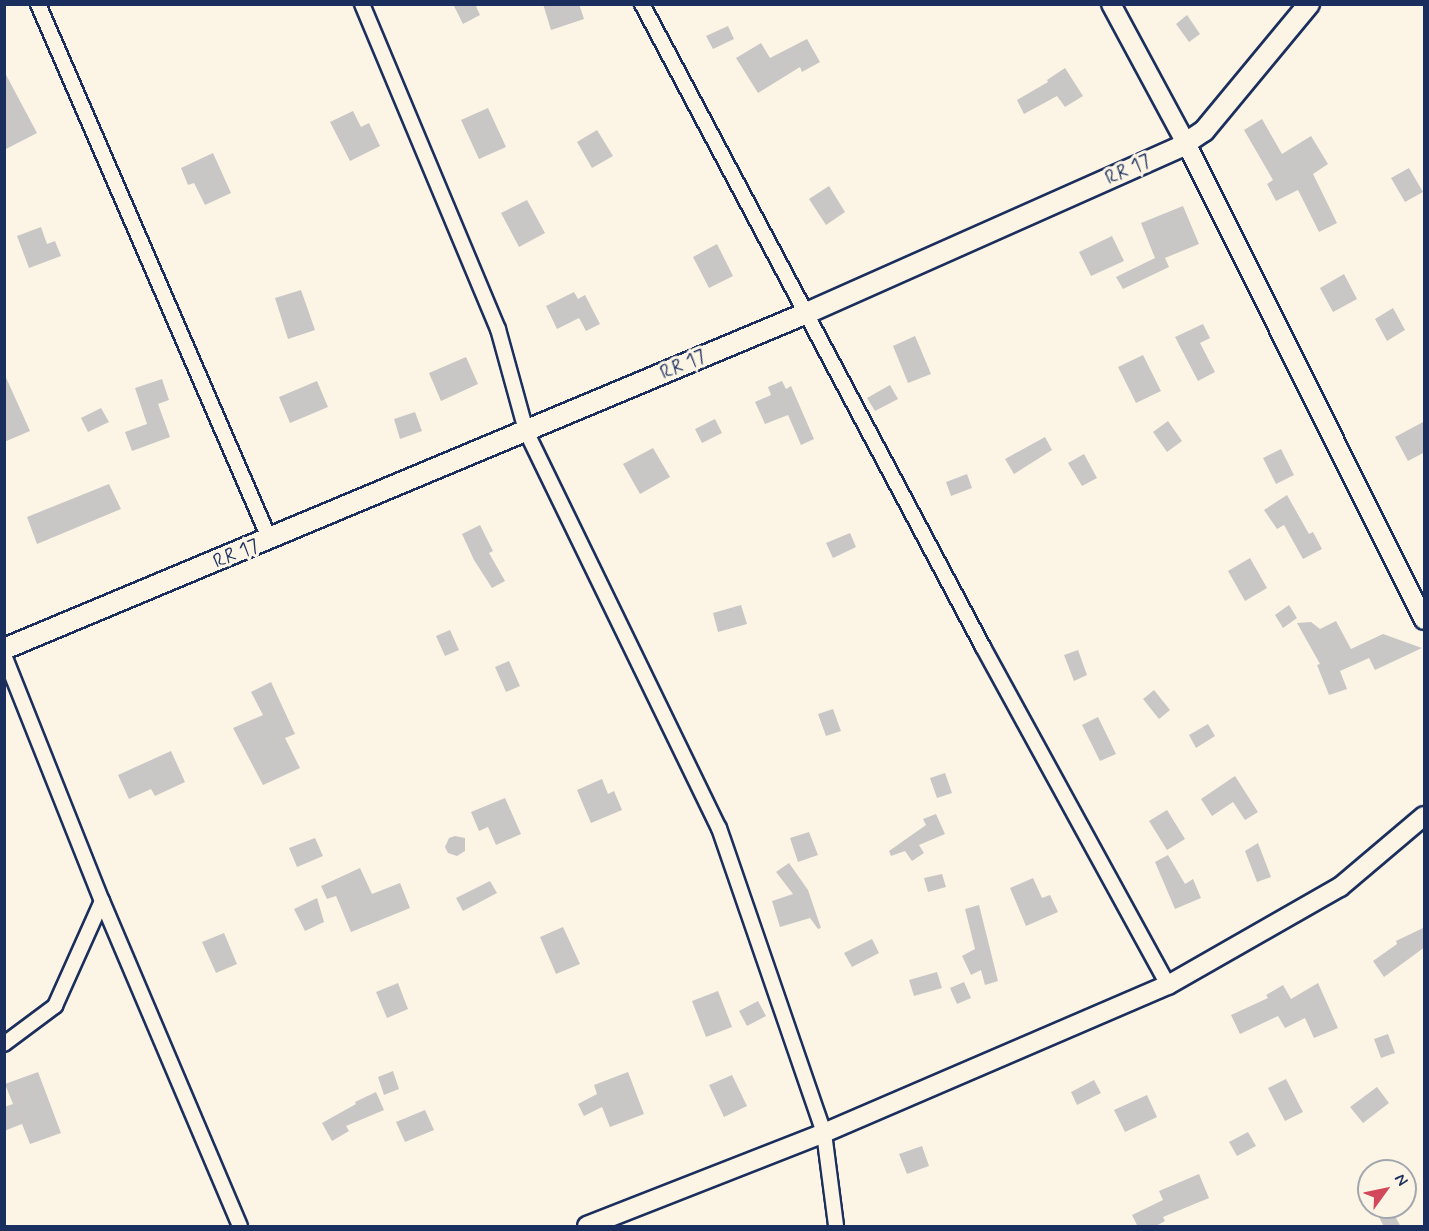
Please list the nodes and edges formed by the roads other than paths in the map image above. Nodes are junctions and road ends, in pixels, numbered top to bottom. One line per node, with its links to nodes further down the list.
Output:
1 (38, 4): 9 (street)
2 (362, 4): 8 (street)
3 (642, 4): 7 (street)
4 (1112, 4): 6 (street)
5 (1309, 4): 6 (main road, RR 17 / RR 17)
6 (1186, 143): 7 (main road, RR 17 / RR 17); 10 (street)
7 (807, 313): 8 (main road, RR 17 / RR 17); 15 (street)
8 (526, 431): 9 (main road, RR 17 / RR 17); 17 (street)
9 (270, 540): 11 (main road, RR 17 / RR 17)
10 (1425, 620)
11 (4, 649)
12 (4, 655): 14 (street)
13 (1425, 816): 15 (street)
14 (102, 901): 16 (street); 18 (street)
15 (1168, 985): 17 (street)
16 (4, 1044)
17 (824, 1133): 19 (street); 20 (street)
18 (240, 1227)
19 (587, 1227)
20 (836, 1227)

